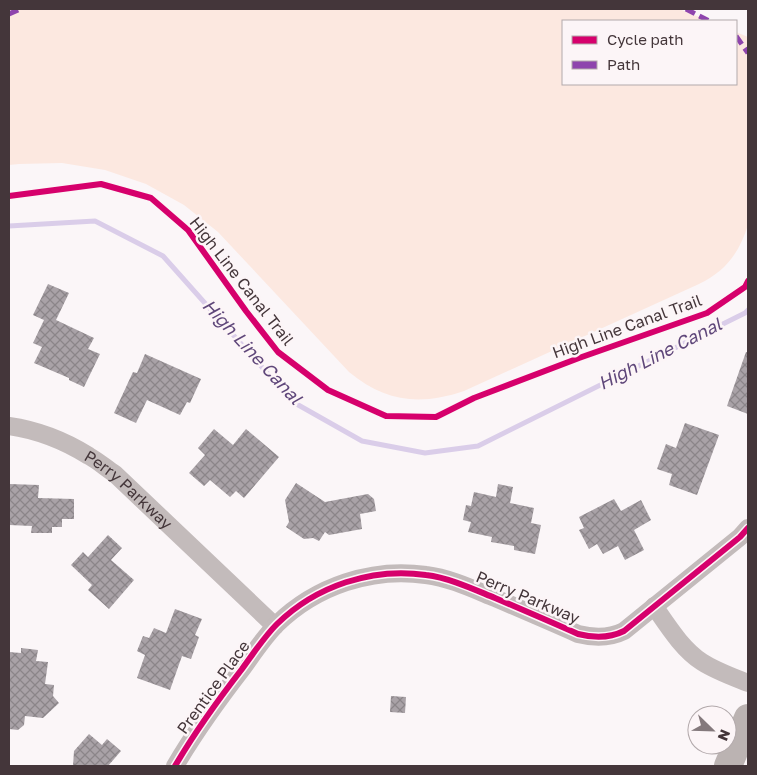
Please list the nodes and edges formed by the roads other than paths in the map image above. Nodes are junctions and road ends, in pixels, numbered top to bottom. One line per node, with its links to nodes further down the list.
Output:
1 (9, 426): 4 (street, Perry Parkway)
2 (748, 528): 3 (street, Perry Parkway)
3 (654, 606): 4 (street, Perry Parkway); 5 (street)
4 (275, 626): 7 (street, Prentice Place)
5 (748, 683)
6 (748, 718): 8 (main road)
7 (176, 766)
8 (728, 766)

